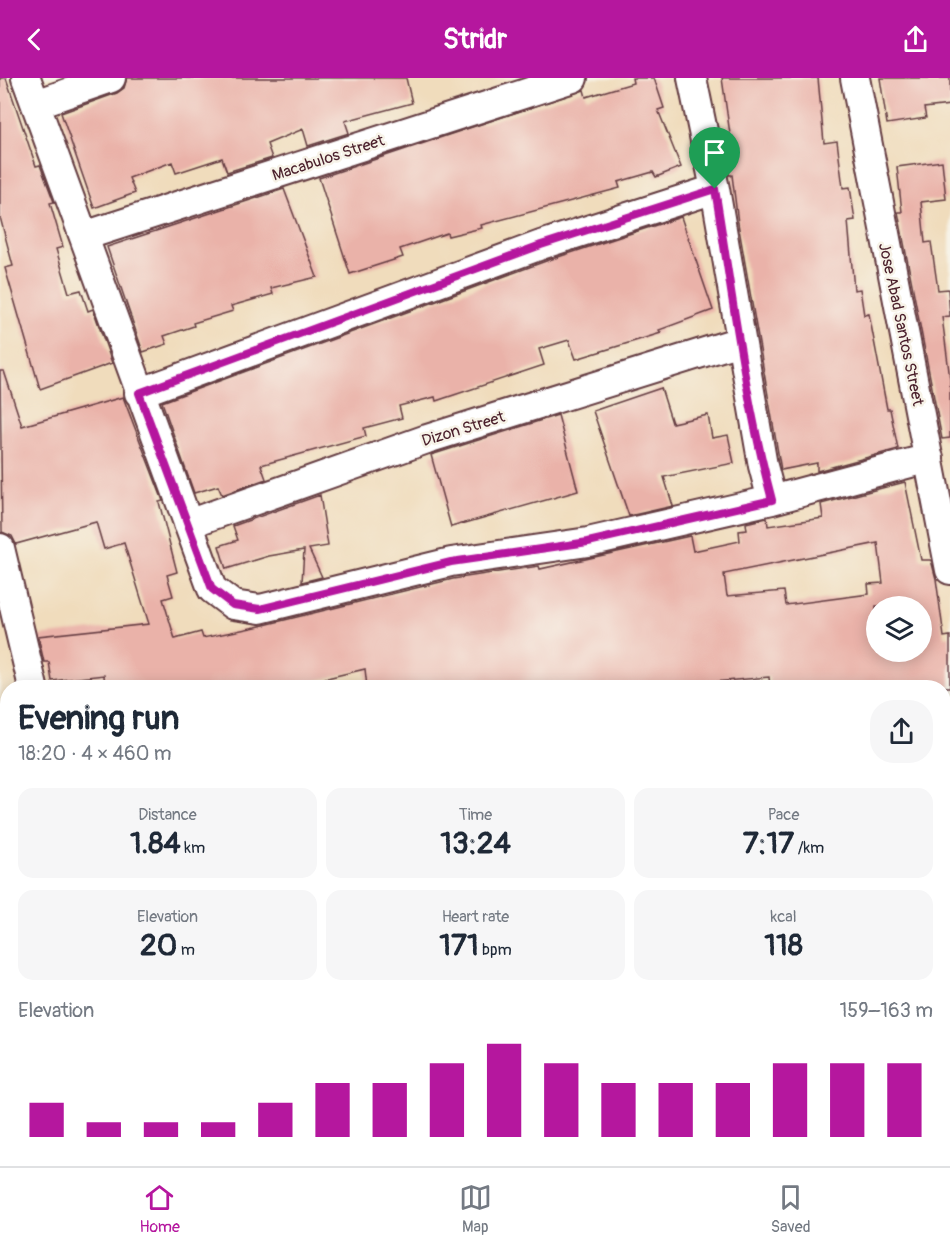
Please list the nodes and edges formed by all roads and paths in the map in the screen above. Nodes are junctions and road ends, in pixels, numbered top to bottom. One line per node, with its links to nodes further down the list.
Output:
1 (111, 78): 5 (street)
2 (573, 78): 7 (street, Macabulos Street)
3 (692, 78): 6 (street)
4 (855, 78): 10 (street, Jose Abad Santos Street)
5 (31, 91): 7 (street)
6 (715, 189): 8 (street); 9 (street)
7 (84, 236): 9 (street)
8 (740, 341): 11 (street); 12 (street, Dizon Street)
9 (139, 393): 12 (street)
10 (929, 458): 11 (street); 14 (street, Jose Abad Santos Street)
11 (772, 500): 12 (street)
12 (188, 524)
13 (0, 548): 15 (street)
14 (950, 570)
15 (31, 680)

